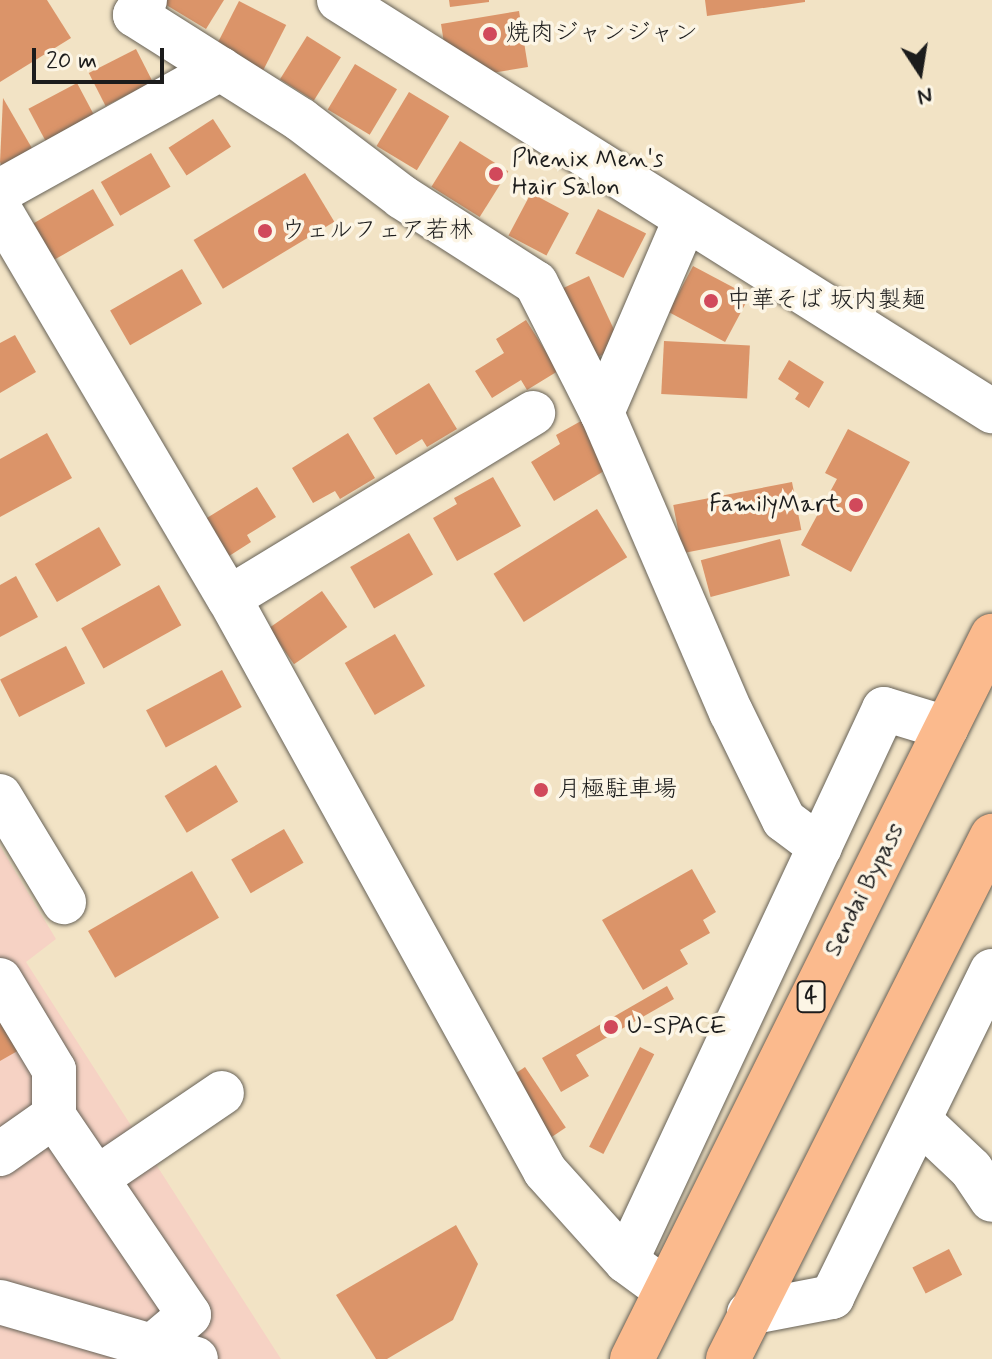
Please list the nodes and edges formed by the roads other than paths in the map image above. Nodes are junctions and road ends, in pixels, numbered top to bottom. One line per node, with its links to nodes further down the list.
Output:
1 (145, 0): 3 (street)
2 (339, 0): 6 (street)
3 (220, 69): 4 (street); 9 (street)
4 (0, 191)
5 (0, 210): 10 (street)
6 (685, 220): 7 (street); 9 (street)
7 (992, 411)
8 (533, 413): 10 (street)
9 (602, 413): 15 (street)
10 (229, 598): 25 (street)
11 (992, 636): 12 (highway, Sendai Bypass / 4)
12 (946, 728): 15 (street); 26 (highway, Sendai Bypass / 4)
13 (0, 796): 16 (street)
14 (992, 836): 28 (highway)
15 (820, 847): 25 (street)
16 (64, 902)
17 (992, 971): 21 (street)
18 (0, 980): 20 (street)
19 (222, 1093): 23 (street)
20 (54, 1116): 22 (street); 23 (street)
21 (919, 1120): 24 (street); 28 (street)
22 (0, 1154)
23 (97, 1178): 29 (street)
24 (992, 1200)
25 (626, 1261): 26 (street)
26 (664, 1289): 31 (highway, Sendai Bypass / 4)
27 (0, 1302): 29 (street)
28 (749, 1313): 32 (highway)
29 (151, 1347): 30 (street)
30 (196, 1359)
31 (632, 1359)
32 (728, 1359)

